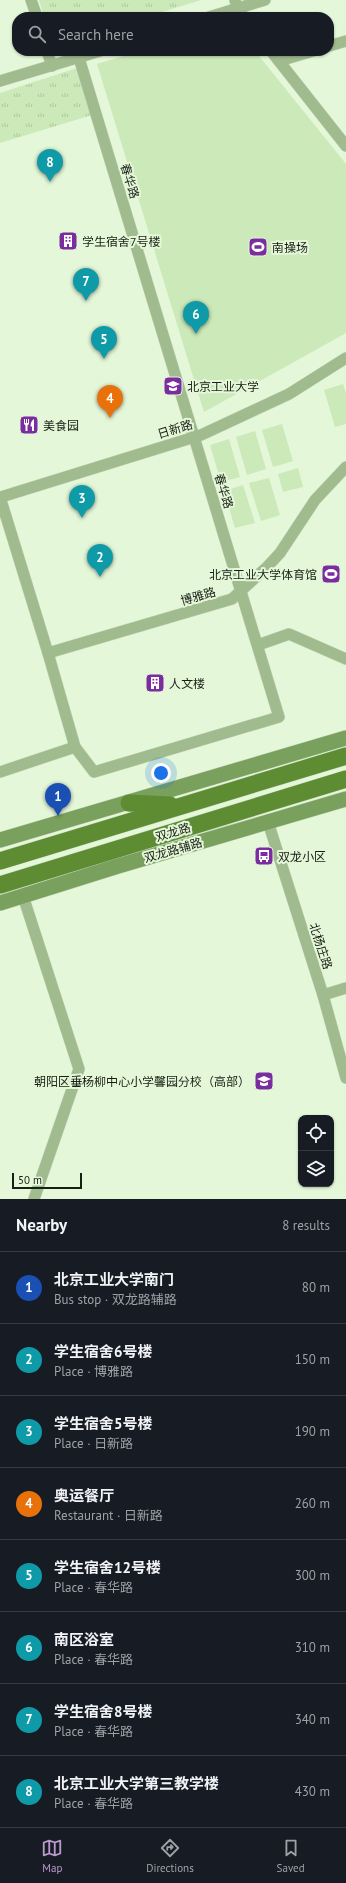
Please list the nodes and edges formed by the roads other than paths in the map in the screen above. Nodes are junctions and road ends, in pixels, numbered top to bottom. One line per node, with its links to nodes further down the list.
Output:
1 (32, 0): 4 (street)
2 (265, 0): 3 (street)
3 (239, 8): 5 (street)
4 (36, 12)
5 (226, 12)
6 (346, 41): 7 (street)
7 (334, 45)
8 (49, 56): 14 (street)
9 (85, 56): 12 (street)
10 (275, 56): 13 (street)
11 (296, 56): 13 (street)
12 (79, 58): 14 (street); 18 (street, 春华路)
13 (279, 61): 16 (street)
14 (52, 66): 15 (street)
15 (0, 81)
16 (346, 146)
17 (346, 358): 18 (street, 日新路)
18 (194, 437): 20 (street, 日新路); 21 (street, 春华路)
19 (346, 468): 21 (street, 博雅路)
20 (0, 497): 23 (street)
21 (241, 590): 22 (street, 春华路); 23 (street, 博雅路)
22 (258, 645): 24 (street); 26 (street, 春华路)
23 (48, 653): 26 (street)
24 (346, 659)
25 (346, 738): 31 (main road)
26 (75, 747): 28 (street)
27 (346, 756): 32 (main road, 双龙路)
28 (0, 772)
29 (346, 779): 36 (main road, 双龙路)
30 (346, 799): 33 (main road, 双龙路辅路)
31 (129, 803): 32 (main road); 34 (main road)
32 (182, 806): 35 (main road, 双龙路)
33 (268, 822): 37 (main road, 双龙路辅路); 40 (street, 北杨庄路)
34 (0, 840)
35 (0, 861)
36 (0, 885)
37 (23, 896): 38 (main road, 双龙路辅路); 42 (street)
38 (0, 903)
39 (346, 988): 40 (street)
40 (323, 995): 41 (street, 北杨庄路)
41 (346, 1078)
42 (34, 1199)

